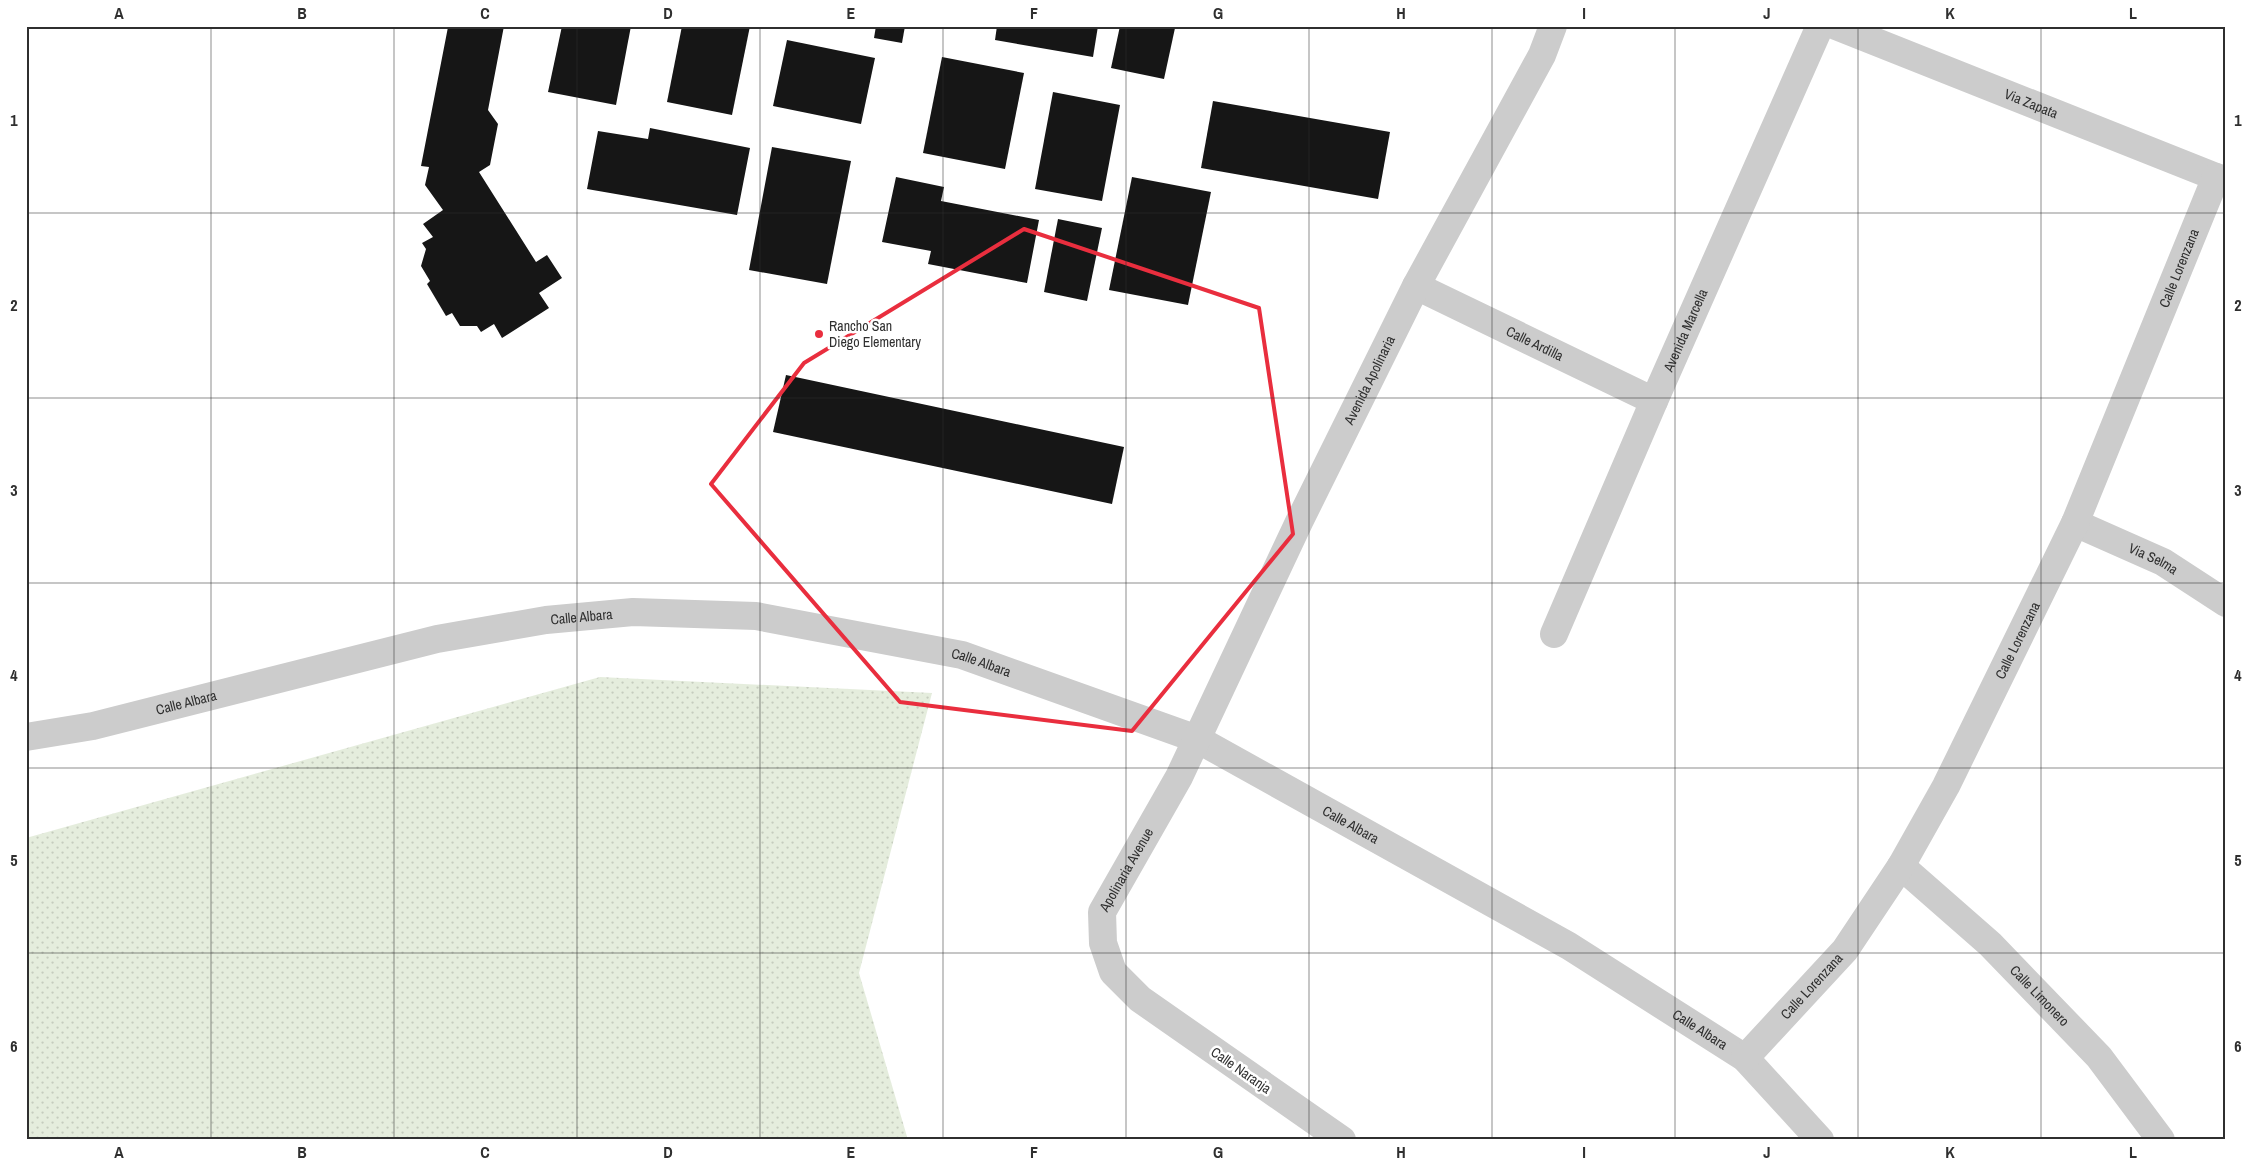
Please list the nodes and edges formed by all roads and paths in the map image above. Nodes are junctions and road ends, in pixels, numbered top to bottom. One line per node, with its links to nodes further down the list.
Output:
1 (1553, 26): 5 (street, Avenida Apolinaria)
2 (1820, 26): 6 (street, Avenida Marcella)
3 (1836, 26): 4 (street, Via Zapata)
4 (2221, 180): 7 (street, Calle Lorenzana)
5 (1416, 286): 6 (street, Calle Ardilla); 11 (street, Avenida Apolinaria)
6 (1654, 401): 9 (street, Avenida Marcella)
7 (2075, 523): 8 (street, Via Selma); 12 (street, Calle Lorenzana)
8 (2226, 603)
9 (1554, 634)
10 (26, 737): 11 (street, Calle Albara)
11 (1197, 739): 13 (street, Apolinaria Avenue); 14 (street, Calle Albara)
12 (1901, 866): 14 (street, Calle Lorenzana); 17 (street, Calle Limonero)
13 (1140, 999): 15 (street, Calle Naranja)
14 (1744, 1058): 16 (street, Calle Albara)
15 (1342, 1140)
16 (1820, 1140)
17 (2161, 1140)

